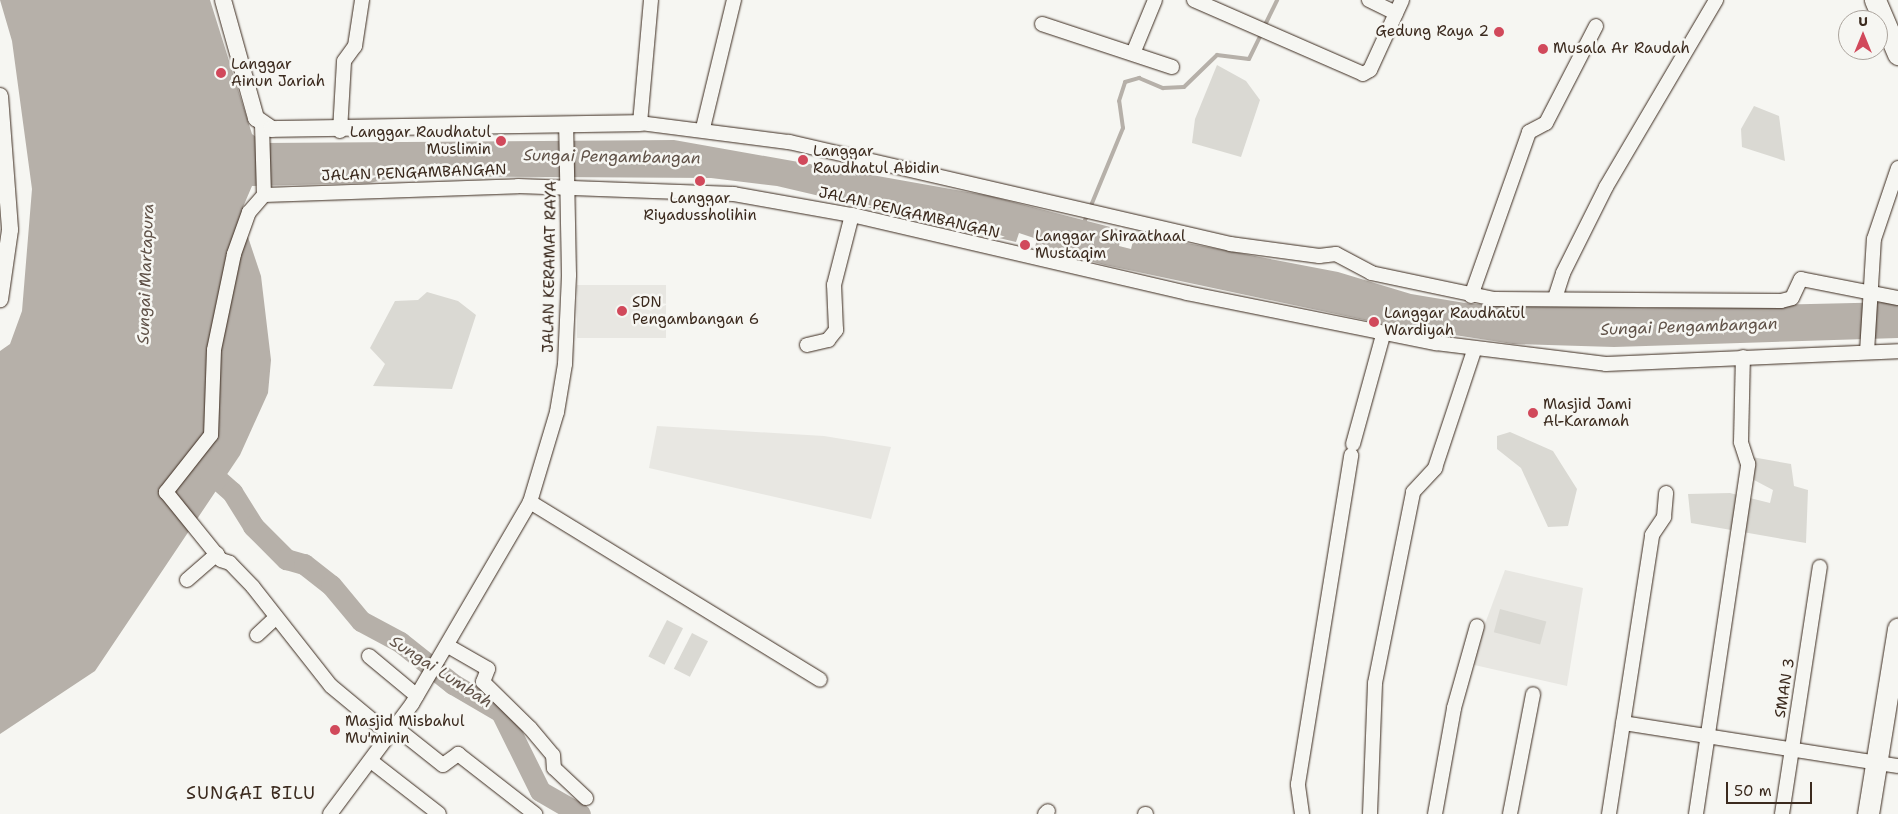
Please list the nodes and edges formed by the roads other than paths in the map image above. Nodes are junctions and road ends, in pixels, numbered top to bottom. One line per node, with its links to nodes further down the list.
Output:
1 (223, 0): 21 (street)
2 (362, 0): 20 (street)
3 (651, 0): 17 (street)
4 (734, 0): 18 (street)
5 (1155, 0): 14 (street)
6 (1194, 0): 10 (street)
7 (1369, 0): 10 (street)
8 (1716, 0): 29 (street)
9 (1875, 0): 13 (main road)
10 (1399, 6)
11 (1042, 24): 14 (street)
12 (1596, 26): 28 (street)
13 (1896, 44)
14 (1134, 51): 15 (street)
15 (1172, 67)
16 (0, 96): 22 (street)
17 (640, 123): 18 (street); 19 (street)
18 (703, 128): 28 (street)
19 (566, 130): 20 (street); 24 (street, JALAN KERAMAT RAYA)
20 (340, 131): 21 (street)
21 (262, 132): 25 (street)
22 (3, 154): 27 (street)
23 (1898, 168): 30 (street)
24 (567, 185): 25 (street, JALAN PENGAMBANGAN); 26 (street, JALAN PENGAMBANGAN); 40 (street, JALAN KERAMAT RAYA)
25 (264, 192): 41 (street)
26 (852, 215): 33 (street, JALAN PENGAMBANGAN); 34 (street)
27 (5, 230): 32 (street)
28 (1471, 296): 29 (street)
29 (1555, 298): 30 (street)
30 (1869, 298): 31 (street); 35 (street)
31 (1898, 298)
32 (0, 299)
33 (1383, 335): 36 (street, JALAN PENGAMBANGAN); 64 (street)
34 (807, 345)
35 (1867, 346): 37 (street, JALAN PENGAMBANGAN); 38 (street, JALAN PENGAMBANGAN)
36 (1475, 348): 38 (street, JALAN PENGAMBANGAN); 65 (street)
37 (1898, 351)
38 (1743, 357): 55 (street)
39 (1666, 492): 53 (street)
40 (530, 502): 48 (street, JALAN KERAMAT RAYA); 50 (street)
41 (217, 554): 43 (street); 44 (street)
42 (1820, 567): 56 (street, SMAN 3)
43 (187, 580)
44 (276, 618): 47 (street); 54 (street)
45 (1477, 626): 66 (street)
46 (1898, 628): 58 (main road)
47 (257, 635)
48 (448, 646): 52 (street, JALAN KERAMAT RAYA); 60 (street)
49 (369, 656): 52 (street)
50 (820, 680)
51 (1533, 694): 67 (street)
52 (417, 696): 54 (street, JALAN KERAMAT RAYA)
53 (1623, 723): 55 (street); 68 (street)
54 (393, 731): 57 (street, JALAN KERAMAT RAYA); 63 (street)
55 (1708, 737): 56 (street); 69 (street)
56 (1792, 750): 58 (street); 70 (street, SMAN 3)
57 (370, 761): 61 (street, JALAN KERAMAT RAYA); 62 (street)
58 (1876, 763): 59 (street); 71 (main road)
59 (1898, 766)
60 (586, 798)
61 (330, 814)
62 (439, 814)
63 (535, 814)
64 (1302, 814)
65 (1370, 814)
66 (1435, 814)
67 (1510, 814)
68 (1609, 814)
69 (1696, 814)
70 (1782, 814)
71 (1868, 814)

